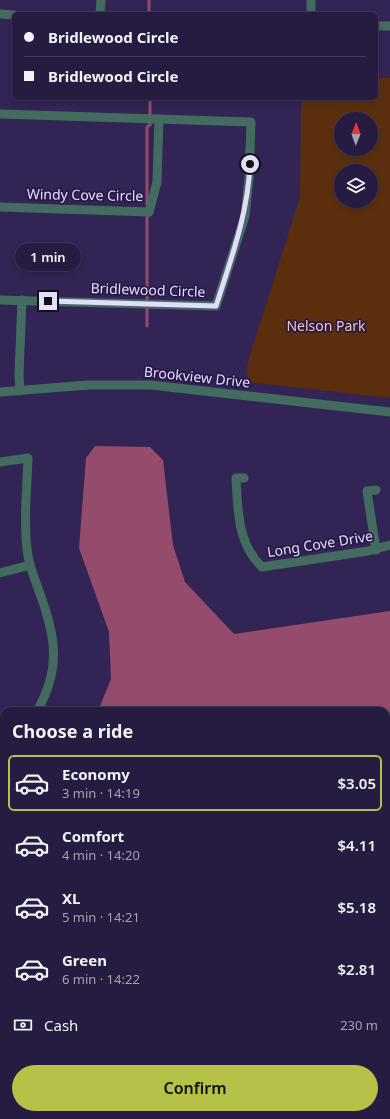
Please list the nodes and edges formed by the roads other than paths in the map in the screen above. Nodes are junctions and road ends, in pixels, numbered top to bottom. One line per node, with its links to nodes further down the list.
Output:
1 (101, 0): 3 (street)
2 (311, 0): 4 (street)
3 (100, 12)
4 (310, 12)
5 (0, 14): 6 (street)
6 (12, 15)
7 (378, 26): 8 (street)
8 (390, 26)
9 (0, 114): 10 (street, Bridlewood Circle)
10 (159, 119): 11 (street, Windy Cove Circle); 13 (street, Bridlewood Circle)
11 (0, 208)
12 (0, 300): 13 (street, Bridlewood Circle)
13 (22, 300): 14 (street)
14 (20, 391): 15 (street, Brookview Drive); 16 (street, Brookview Drive)
15 (0, 392)
16 (390, 412)
17 (0, 462): 22 (street)
18 (244, 478): 21 (street, Long Cove Drive)
19 (376, 490): 21 (street)
20 (390, 545): 21 (street, Long Cove Drive)
21 (376, 550)
22 (30, 565): 23 (street); 24 (street)
23 (0, 574)
24 (39, 707)

